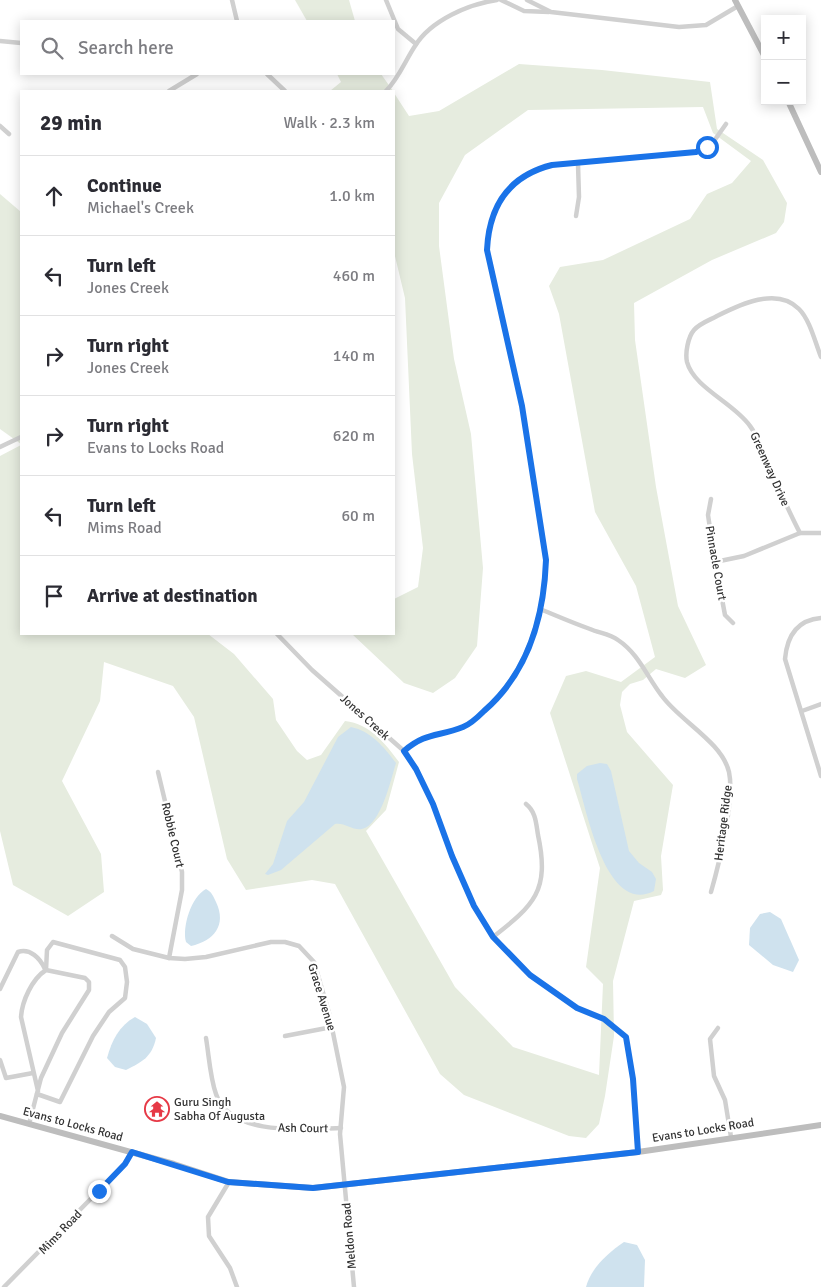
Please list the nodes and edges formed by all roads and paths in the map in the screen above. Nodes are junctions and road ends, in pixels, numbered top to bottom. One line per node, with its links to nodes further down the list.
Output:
1 (232, 0): 7 (street)
2 (386, 0): 8 (street)
3 (499, 0): 6 (street); 12 (street)
4 (527, 0): 6 (street)
5 (736, 3): 6 (street); 13 (street)
6 (552, 12)
7 (237, 20)
8 (394, 20)
9 (395, 22): 12 (street)
10 (0, 41): 11 (street)
11 (20, 42)
12 (416, 44): 18 (street)
13 (761, 50)
14 (195, 75): 16 (street)
15 (268, 75): 17 (street)
16 (171, 90)
17 (284, 90)
18 (387, 90)
19 (790, 105): 24 (street)
20 (726, 124): 23 (street)
21 (0, 126): 22 (street)
22 (9, 134)
23 (578, 164): 25 (street); 33 (street)
24 (821, 172)
25 (576, 216)
26 (821, 357): 30 (street, Greenway Drive)
27 (20, 437): 28 (street)
28 (0, 447)
29 (711, 499): 32 (street, Pinnacle Court)
30 (800, 532): 31 (street); 32 (street)
31 (821, 533)
32 (715, 562): 35 (street, Pinnacle Court)
33 (540, 609): 39 (street); 43 (street, Heritage Ridge)
34 (821, 618): 38 (street)
35 (733, 623)
36 (278, 635): 39 (street, Jones Creek)
37 (821, 704): 38 (street)
38 (802, 711): 41 (street)
39 (404, 751): 45 (street, Jones Creek)
40 (158, 772): 46 (street, Robbie Court)
41 (821, 776)
42 (526, 804): 45 (street)
43 (711, 892)
44 (112, 936): 46 (street, Grace Avenue)
45 (493, 937): 62 (street, Jones Creek)
46 (169, 958): 49 (street, Grace Avenue)
47 (46, 970): 48 (street); 54 (street); 55 (street); 55 (street)
48 (0, 989)
49 (332, 1028): 51 (street); 59 (street, Grace Avenue)
50 (718, 1028): 60 (street)
51 (285, 1036)
52 (206, 1038): 59 (street, Ash Court)
53 (0, 1060): 54 (street)
54 (33, 1072): 55 (street)
55 (37, 1093): 57 (street)
56 (0, 1116): 57 (street, Evans to Locks Road)
57 (29, 1124): 61 (street, Evans to Locks Road)
58 (821, 1125): 60 (street, Evans to Locks Road)
59 (341, 1128): 64 (street, Grace Avenue)
60 (731, 1137): 62 (street, Evans to Locks Road)
61 (132, 1152): 63 (street, Evans to Locks Road); 65 (street, Mims Road)
62 (638, 1152): 64 (street, Evans to Locks Road)
63 (228, 1182): 64 (street, Evans to Locks Road); 66 (street)
64 (345, 1184): 67 (street, Meldon Road)
65 (4, 1287)
66 (237, 1287)
67 (354, 1287)

